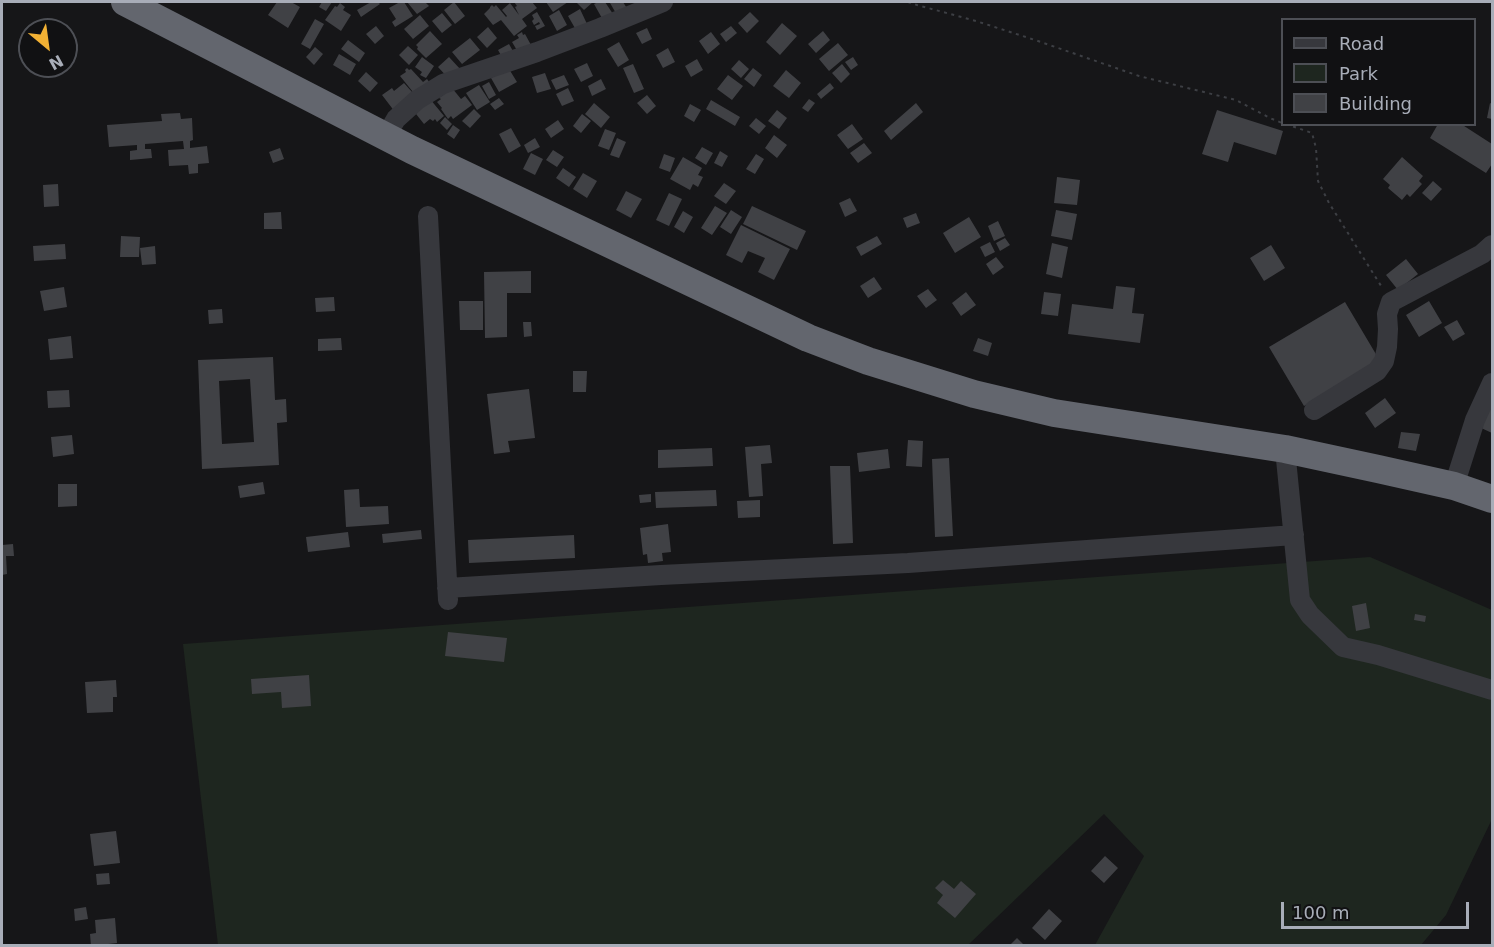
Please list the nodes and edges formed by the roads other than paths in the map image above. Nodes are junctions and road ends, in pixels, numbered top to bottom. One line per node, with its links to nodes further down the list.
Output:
1 (124, 2): 3 (highway)
2 (663, 2): 3 (street)
3 (386, 136): 8 (highway)
4 (428, 216): 11 (street)
5 (1492, 245): 7 (street)
6 (1492, 383): 9 (street)
7 (1314, 410)
8 (1285, 449): 9 (highway); 11 (street)
9 (1454, 486): 10 (highway)
10 (1492, 499)
11 (1294, 535): 12 (street)
12 (1492, 690)

